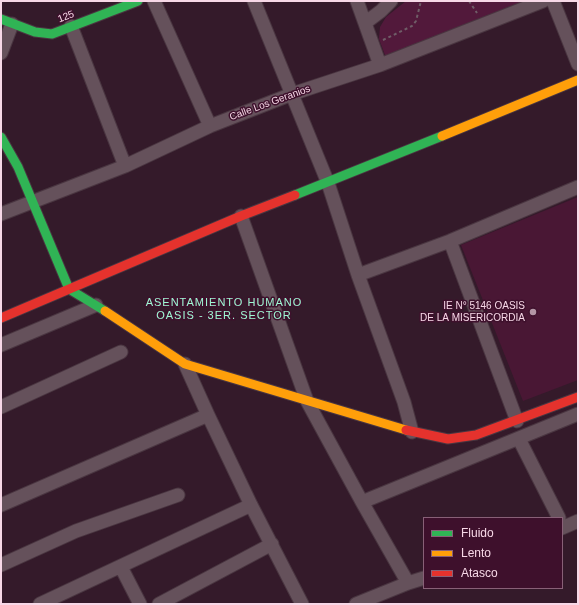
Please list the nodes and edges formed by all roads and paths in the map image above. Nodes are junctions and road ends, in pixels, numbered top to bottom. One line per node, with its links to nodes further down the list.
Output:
1 (138, 1): 13 (street, 125)
2 (154, 1): 20 (street)
3 (254, 1): 19 (street)
4 (357, 1): 12 (street)
5 (391, 1): 12 (street)
6 (421, 1): 14 (path)
7 (469, 1): 10 (path)
8 (543, 1): 17 (street, Calle Los Geranios)
9 (553, 1): 16 (street)
10 (478, 14)
11 (7, 21): 13 (street, 125); 15 (street)
12 (365, 23): 17 (street)
13 (71, 26): 22 (street)
14 (380, 41)
15 (1, 53)
16 (578, 64)
17 (380, 65): 19 (street, Calle Los Geranios)
18 (578, 80): 23 (street)
19 (292, 94): 20 (street, Calle Los Geranios); 23 (street)
20 (210, 126): 22 (street, Calle Los Geranios)
21 (1, 137): 25 (street)
22 (125, 166): 25 (street, Calle Los Geranios)
23 (328, 183): 27 (street); 29 (street)
24 (578, 187): 28 (street)
25 (33, 201): 26 (street, Calle Los Geranios); 30 (street)
26 (1, 214)
27 (241, 216): 30 (street); 37 (street)
28 (450, 241): 29 (street); 41 (street)
29 (358, 275): 42 (street)
30 (69, 289): 31 (street); 32 (street)
31 (96, 306): 33 (street); 35 (street)
32 (1, 318)
33 (1, 345)
34 (121, 352): 38 (street)
35 (185, 364): 37 (street); 40 (street)
36 (578, 397): 41 (street)
37 (307, 401): 42 (street); 45 (street)
38 (1, 407)
39 (578, 414): 43 (street)
40 (208, 415): 46 (street); 47 (street)
41 (517, 421): 42 (street)
42 (412, 432)
43 (519, 438): 45 (street); 48 (street)
44 (178, 495): 52 (street)
45 (362, 502): 55 (street)
46 (1, 505)
47 (251, 505): 51 (street); 53 (street)
48 (558, 517)
49 (578, 521): 50 (street)
50 (563, 524)
51 (272, 544): 58 (street); 59 (street)
52 (1, 565)
53 (121, 567): 56 (street); 57 (street)
54 (423, 578): 55 (street)
55 (408, 583): 60 (street)
56 (49, 602)
57 (140, 604)
58 (159, 604)
59 (302, 604)
60 (356, 604)

